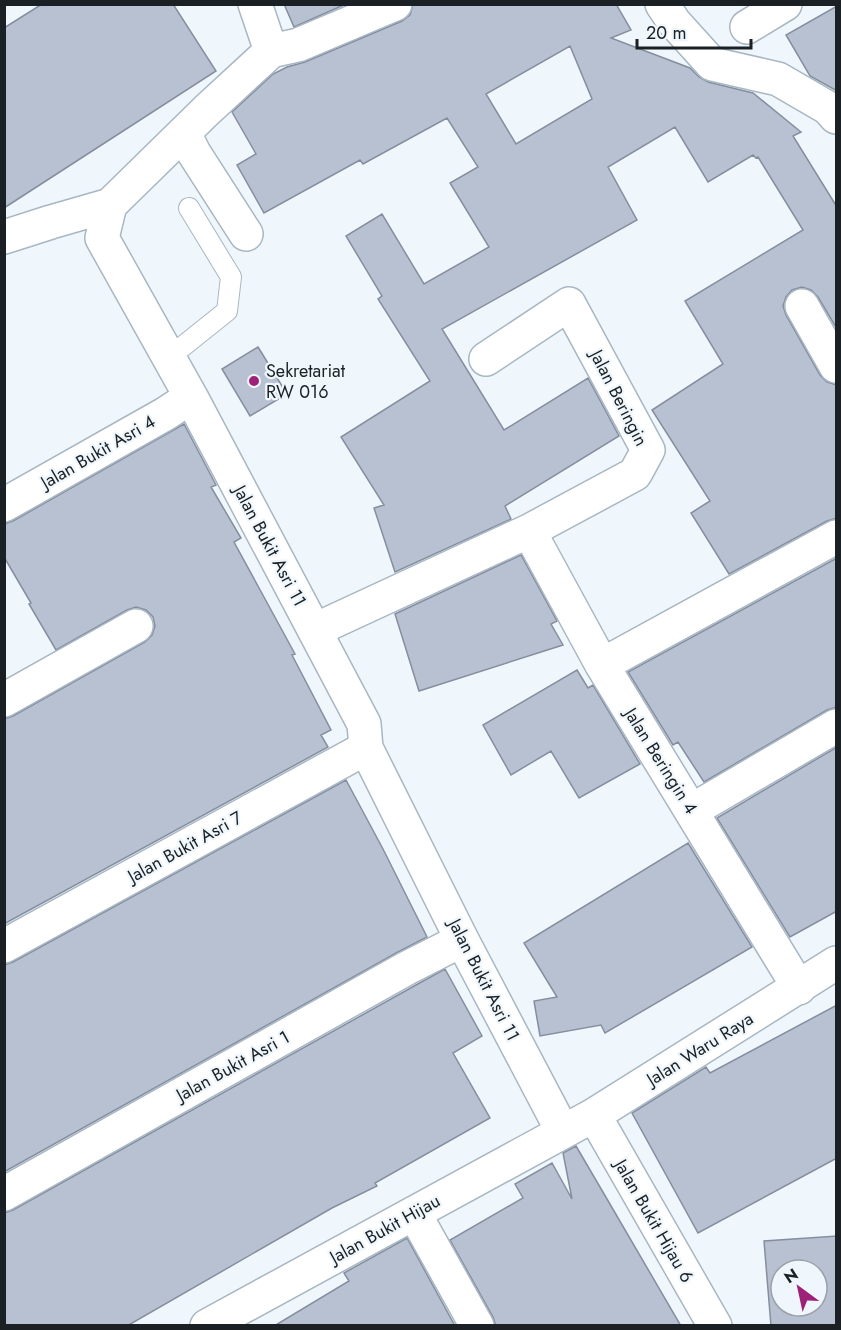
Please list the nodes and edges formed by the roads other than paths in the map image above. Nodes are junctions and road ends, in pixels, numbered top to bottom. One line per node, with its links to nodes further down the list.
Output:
1 (255, 4): 6 (street)
2 (395, 4): 6 (street)
3 (662, 4): 7 (street)
4 (785, 4): 5 (street)
5 (747, 27)
6 (271, 51): 8 (street)
7 (837, 117)
8 (184, 133): 9 (street); 11 (street)
9 (110, 205): 12 (street); 14 (street, Jalan Bukit Asri 11)
10 (189, 208): 14 (lane)
11 (246, 234)
12 (4, 237)
13 (802, 306): 16 (street)
14 (167, 355): 17 (street, Jalan Bukit Asri 11)
15 (486, 359): 19 (street, Jalan Beringin)
16 (837, 366)
17 (191, 397): 18 (street, Jalan Bukit Asri 4); 22 (street, Jalan Bukit Asri 11)
18 (4, 505)
19 (529, 531): 22 (street); 23 (street, Jalan Beringin 4)
20 (837, 537): 23 (street)
21 (136, 626): 24 (street)
22 (315, 630): 26 (street, Jalan Bukit Asri 11)
23 (602, 666): 27 (street, Jalan Beringin 4)
24 (7, 695)
25 (837, 726): 27 (street)
26 (366, 748): 28 (street, Jalan Bukit Asri 11); 29 (street, Jalan Bukit Asri 7)
27 (692, 811): 31 (street, Jalan Beringin 4)
28 (462, 940): 33 (street, Jalan Bukit Asri 11); 34 (street, Jalan Bukit Asri 1)
29 (4, 946)
30 (837, 963): 31 (street, Jalan Waru Raya)
31 (799, 988): 32 (street, Jalan Waru Raya)
32 (594, 1115): 33 (street, Jalan Waru Raya); 38 (street, Jalan Bukit Hijau 6)
33 (563, 1132): 35 (street, Jalan Bukit Hijau)
34 (4, 1194)
35 (414, 1213): 36 (street, Jalan Bukit Hijau); 37 (street)
36 (224, 1322)
37 (477, 1326)
38 (715, 1326)

